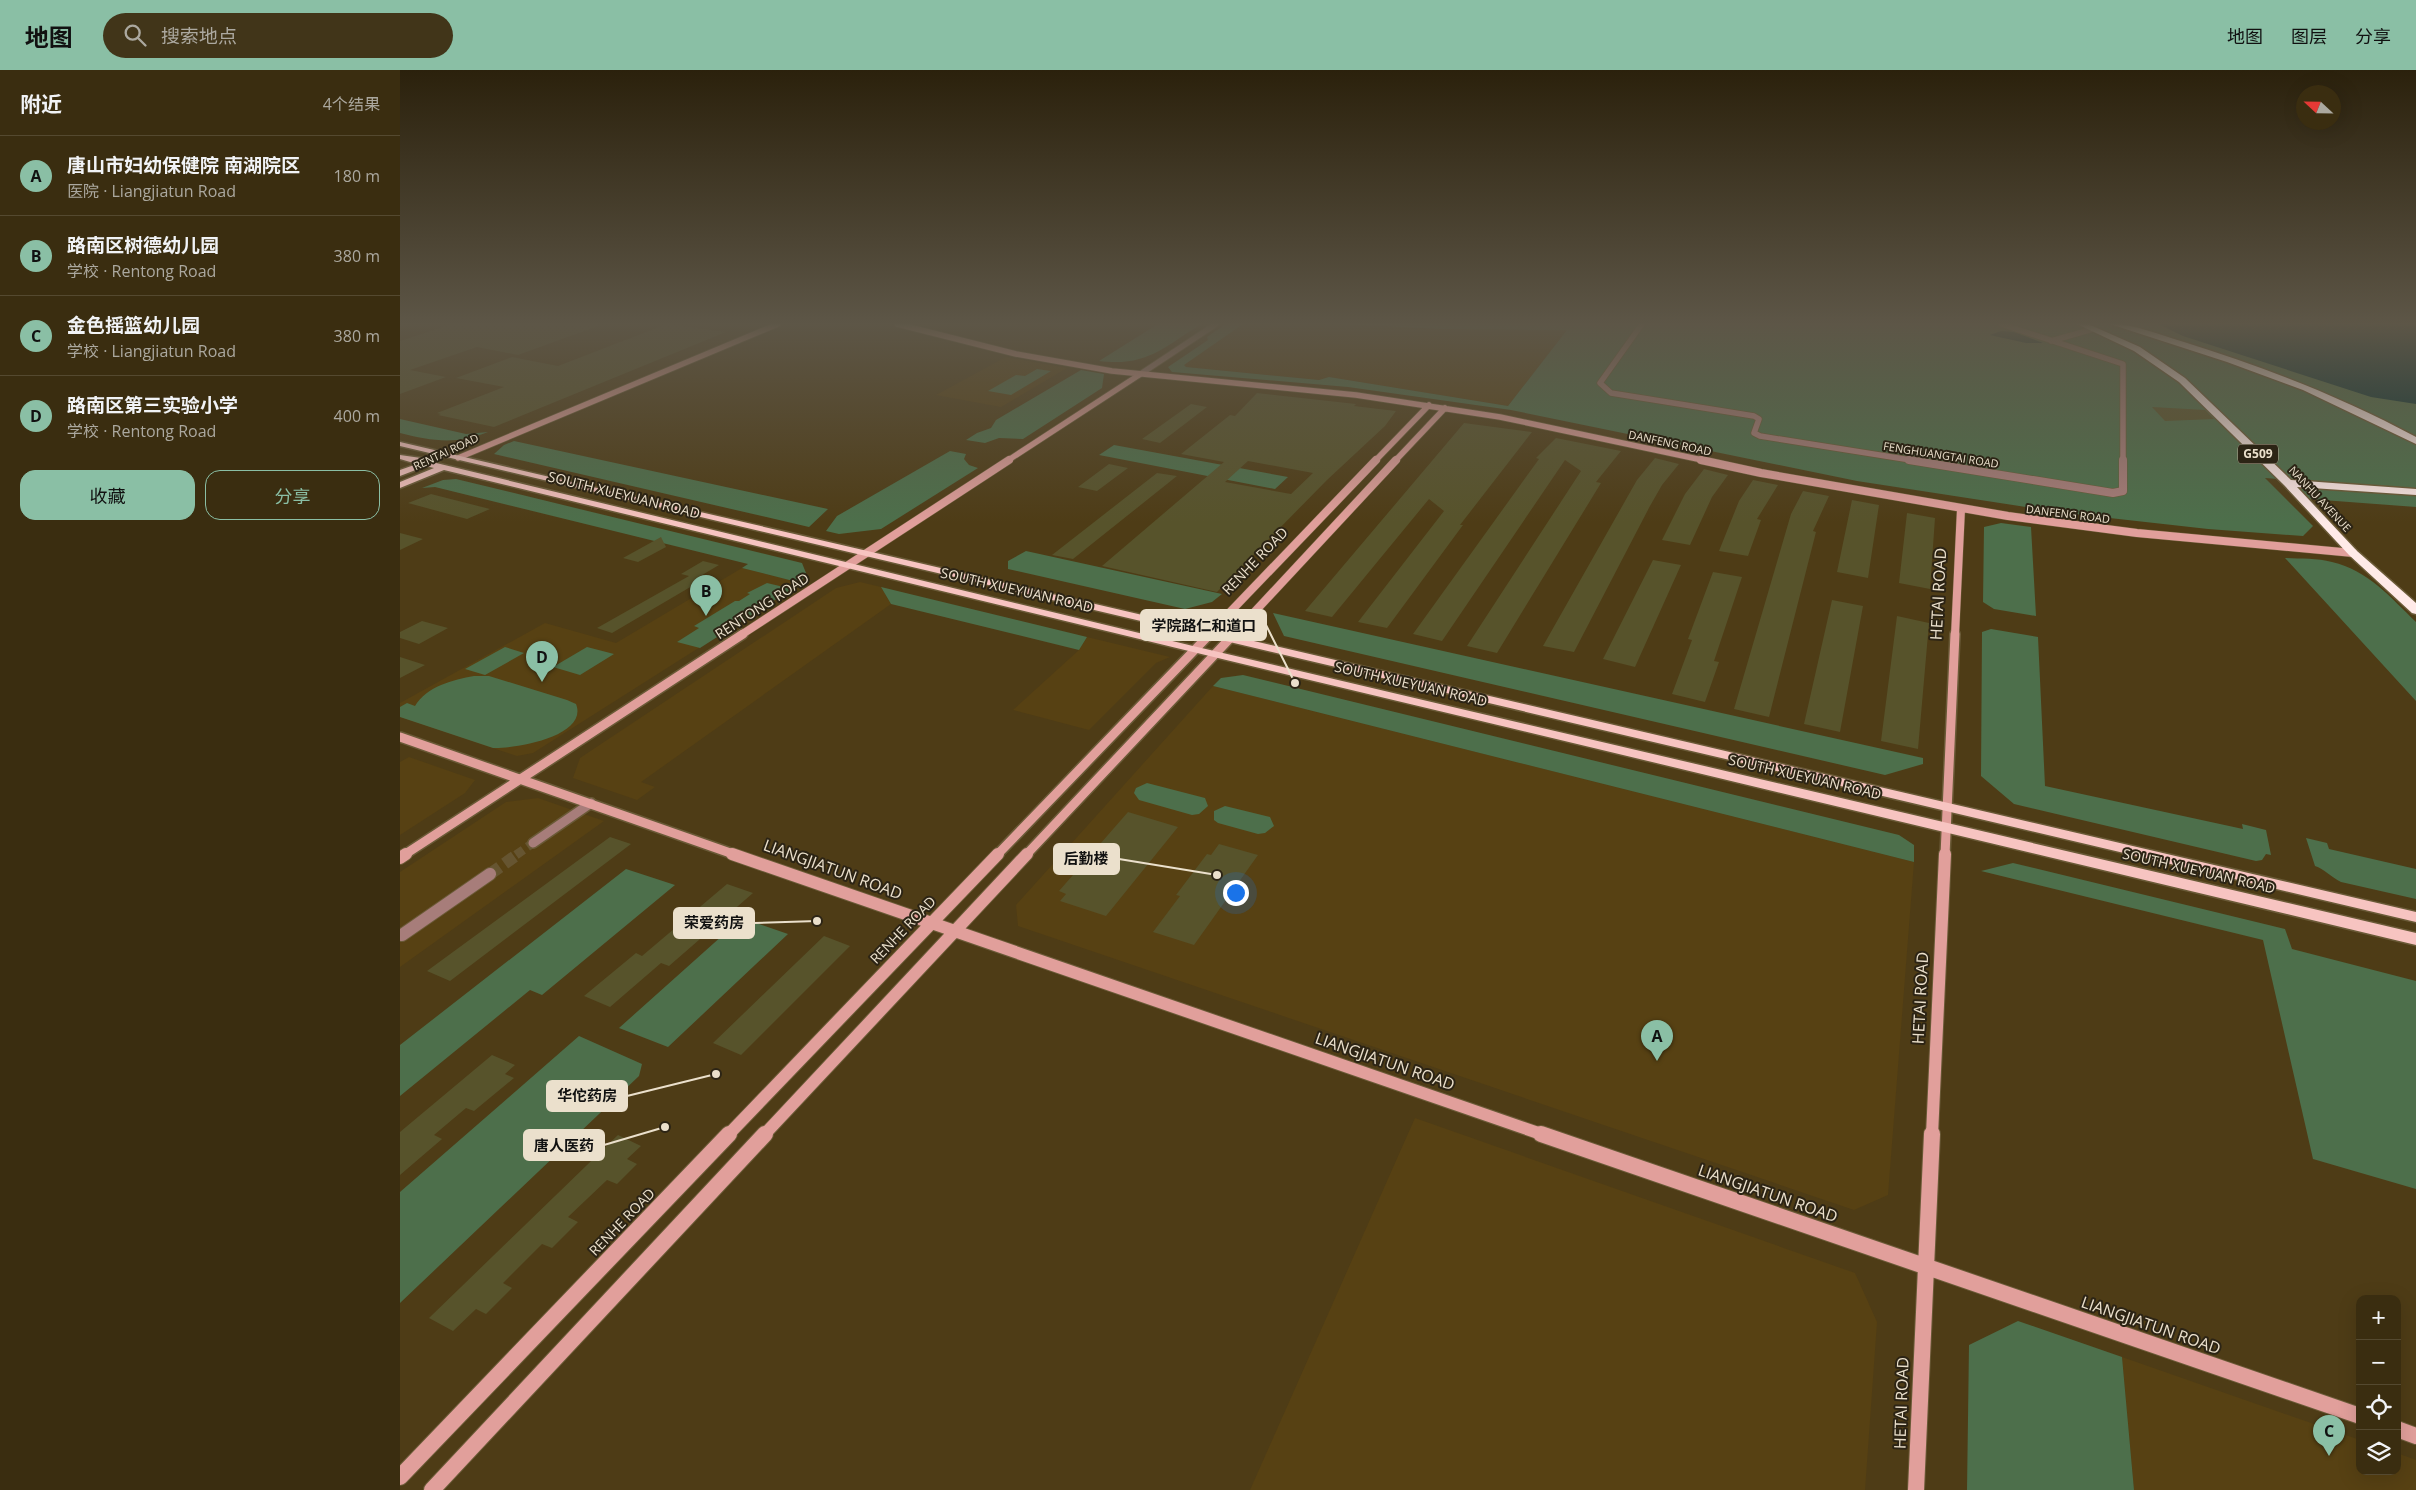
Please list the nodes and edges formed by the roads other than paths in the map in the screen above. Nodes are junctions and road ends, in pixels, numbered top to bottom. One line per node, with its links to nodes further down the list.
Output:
1 (612, 390): 14 (main road, RENTAI ROAD)
2 (617, 390): 14 (main road, RENTAI ROAD)
3 (1116, 390): 23 (main road, RENTONG ROAD)
4 (1310, 390): 9 (main road, DANFENG ROAD)
5 (1607, 390): 6 (street, FENGHUANGTAI ROAD)
6 (2124, 390)
7 (2192, 390): 18 (highway, NANHU AVENUE / G509)
8 (2310, 390): 11 (highway)
9 (1429, 405): 10 (main road, DANFENG ROAD); 26 (main road, RENHE ROAD)
10 (1444, 408): 21 (main road, DANFENG ROAD); 27 (main road)
11 (2416, 441)
12 (400, 444): 14 (main road, SOUTH XUEYUAN ROAD)
13 (400, 457): 15 (main road, SOUTH XUEYUAN ROAD)
14 (454, 457): 15 (main road, RENTAI ROAD); 16 (main road, RENTAI ROAD); 23 (main road, SOUTH XUEYUAN ROAD)
15 (425, 463): 16 (main road, SOUTH XUEYUAN ROAD); 17 (main road, RENTAI ROAD)
16 (442, 468): 19 (main road, RENTAI ROAD); 24 (main road, SOUTH XUEYUAN ROAD)
17 (400, 473)
18 (2290, 485): 20 (highway); 22 (highway, NANHU AVENUE / G509)
19 (400, 486)
20 (2416, 493)
21 (1961, 509): 22 (main road, DANFENG ROAD); 33 (main road, HETAI ROAD)
22 (2353, 553): 25 (highway, NANHU AVENUE / G509)
23 (865, 554): 24 (main road, RENTONG ROAD); 26 (main road, SOUTH XUEYUAN ROAD)
24 (848, 566): 28 (main road, SOUTH XUEYUAN ROAD); 31 (main road, RENTONG ROAD)
25 (2416, 610)
26 (1209, 633): 27 (main road, SOUTH XUEYUAN ROAD); 28 (main road, RENHE ROAD)
27 (1229, 640): 29 (main road); 33 (main road, SOUTH XUEYUAN ROAD)
28 (1193, 649): 29 (main road, SOUTH XUEYUAN ROAD); 39 (main road, RENHE ROAD)
29 (1215, 654): 34 (main road, SOUTH XUEYUAN ROAD); 40 (main road)
30 (400, 737): 31 (main road, LIANGJIATUN ROAD)
31 (520, 779): 32 (main road, LIANGJIATUN ROAD); 36 (main road, RENTONG ROAD)
32 (591, 803): 35 (street); 39 (main road, LIANGJIATUN ROAD)
33 (1947, 808): 34 (main road, HETAI ROAD); 38 (main road, SOUTH XUEYUAN ROAD)
34 (1946, 828): 42 (main road, SOUTH XUEYUAN ROAD); 43 (main road, HETAI ROAD)
35 (533, 843)
36 (400, 858)
37 (490, 874): 41 (street)
38 (2416, 917)
39 (931, 924): 40 (main road, LIANGJIATUN ROAD); 47 (main road, RENHE ROAD)
40 (953, 932): 43 (main road, LIANGJIATUN ROAD); 48 (main road)
41 (402, 935)
42 (2416, 939)
43 (1925, 1267): 44 (main road, LIANGJIATUN ROAD); 49 (main road, HETAI ROAD)
44 (2356, 1415)
45 (2400, 1430): 46 (main road)
46 (2416, 1436)
47 (400, 1477)
48 (432, 1490)
49 (1916, 1490)

